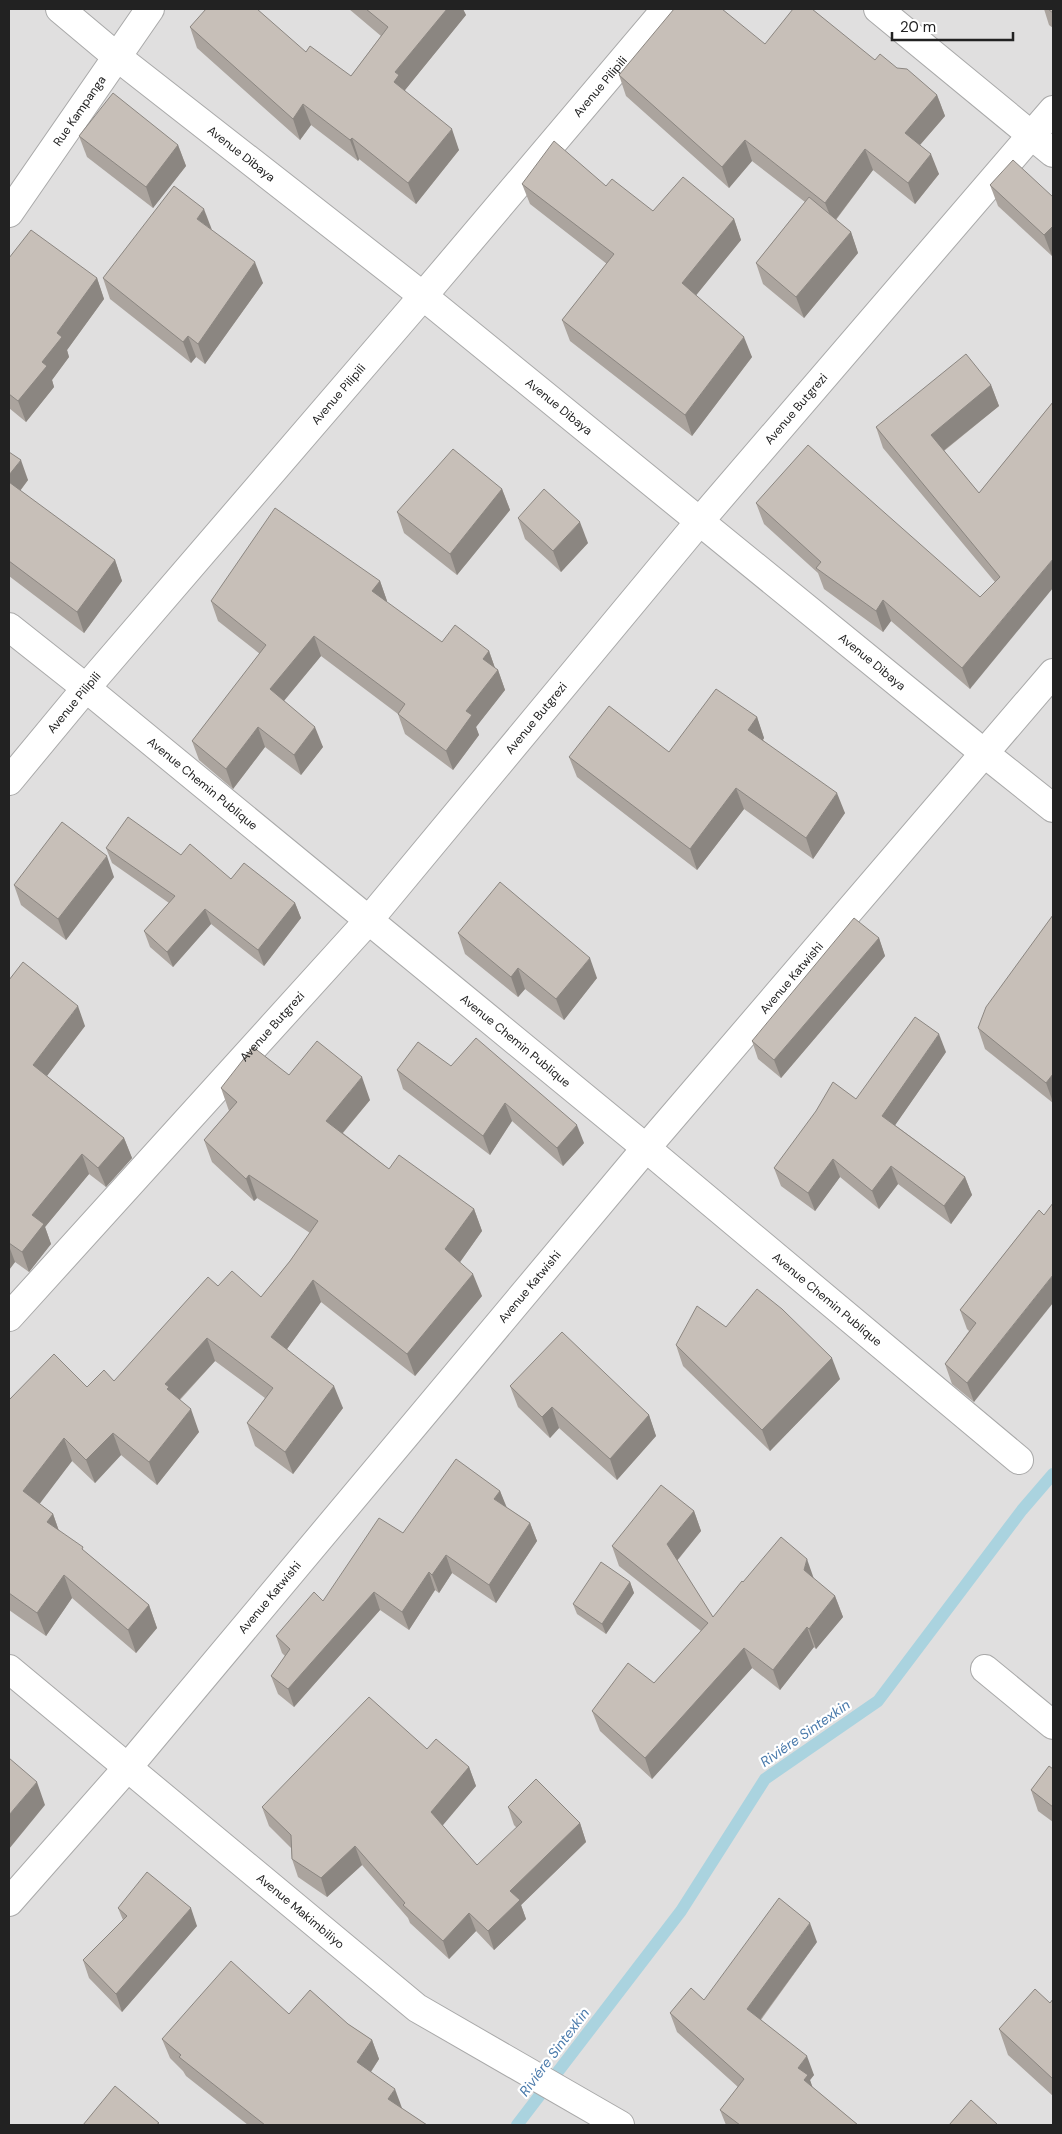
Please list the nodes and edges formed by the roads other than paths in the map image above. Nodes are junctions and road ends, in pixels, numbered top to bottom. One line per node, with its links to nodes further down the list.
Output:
1 (60, 9): 5 (street, Avenue Dibaya)
2 (150, 9): 5 (street, Rue Kampanga)
3 (666, 9): 10 (street, Avenue Pilipili)
4 (878, 9): 7 (street)
5 (116, 56): 9 (street, Rue Kampanga); 10 (street, Avenue Dibaya)
6 (1053, 110): 7 (street, Avenue Butgrezi)
7 (1032, 136): 8 (street); 11 (street, Avenue Butgrezi)
8 (1053, 153)
9 (9, 213)
10 (423, 296): 11 (street, Avenue Dibaya); 14 (street, Avenue Pilipili)
11 (699, 522): 15 (street, Avenue Dibaya); 18 (street, Avenue Butgrezi)
12 (9, 627): 14 (street, Avenue Chemin Publique)
13 (1053, 673): 15 (street, Avenue Katwishi)
14 (86, 688): 16 (street, Avenue Pilipili); 18 (street, Avenue Chemin Publique)
15 (984, 753): 17 (street, Avenue Dibaya); 19 (street, Avenue Katwishi)
16 (9, 781)
17 (1053, 808)
18 (368, 921): 19 (street, Avenue Chemin Publique); 20 (street, Avenue Butgrezi)
19 (646, 1148): 21 (street, Avenue Chemin Publique); 25 (street, Avenue Katwishi)
20 (9, 1317)
21 (1018, 1460)
22 (9, 1669): 25 (street, Avenue Makimbiliyo)
23 (985, 1669): 24 (street)
24 (1053, 1725)
25 (128, 1767): 26 (street, Avenue Katwishi); 27 (street, Avenue Makimbiliyo)
26 (9, 1902)
27 (617, 2123)

